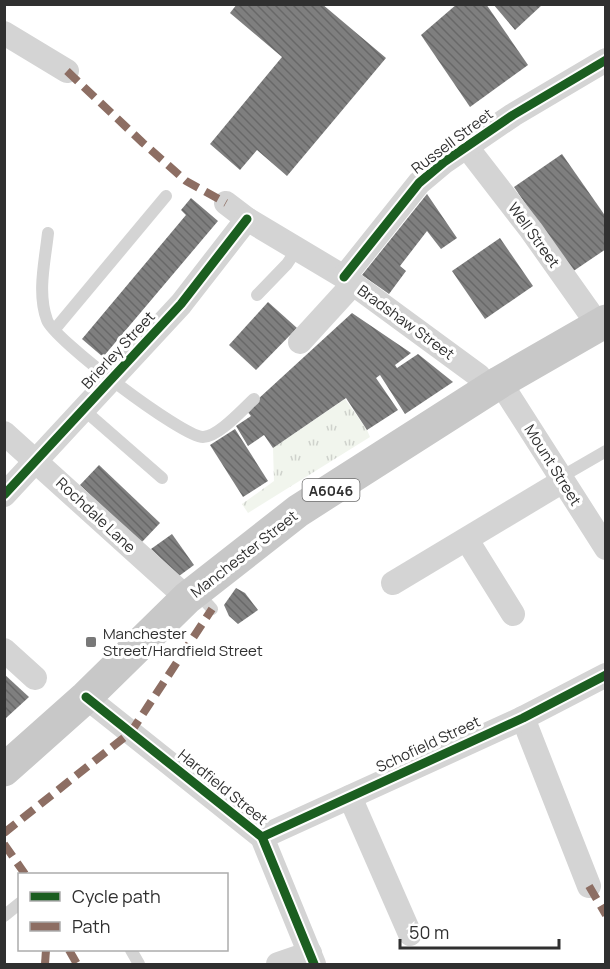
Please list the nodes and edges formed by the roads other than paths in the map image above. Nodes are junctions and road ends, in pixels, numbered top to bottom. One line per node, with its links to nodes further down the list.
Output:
1 (4, 33): 3 (street)
2 (606, 60): 4 (street, Russell Street)
3 (67, 70)
4 (466, 146): 10 (street, Russell Street); 12 (street, Well Street)
5 (166, 196): 13 (lane)
6 (226, 203): 7 (street, Bradshaw Street)
7 (247, 219): 9 (street, Bradshaw Street); 15 (street, Brierley Street)
8 (48, 233): 13 (lane)
9 (297, 249): 10 (street, Bradshaw Street); 11 (lane)
10 (348, 280): 14 (street, Russell Street); 16 (street, Bradshaw Street)
11 (257, 295)
12 (602, 323): 16 (main road, Manchester Street / A6046)
13 (55, 329): 15 (lane)
14 (300, 342)
15 (111, 381): 17 (lane); 18 (street, Brierley Street)
16 (494, 386): 23 (street, Mount Street); 28 (main road, Manchester Street / A6046)
17 (254, 399)
18 (84, 410): 21 (street, Brierley Street); 22 (lane)
19 (4, 433): 21 (street, Rochdale Lane)
20 (606, 451): 23 (lane)
21 (36, 460): 24 (street, Brierley Street); 28 (street, Rochdale Lane)
22 (162, 478)
23 (562, 479): 25 (street); 26 (street, Mount Street)
24 (4, 495)
25 (467, 540): 27 (street); 29 (street)
26 (606, 548)
27 (393, 584)
28 (199, 599): 33 (main road, Manchester Street / A6046)
29 (513, 614)
30 (4, 650): 32 (street)
31 (606, 675): 34 (street, Schofield Street)
32 (35, 678)
33 (86, 697): 35 (main road, Manchester Street / A6046); 37 (street, Hardfield Street)
34 (523, 718): 36 (street, Schofield Street); 38 (street)
35 (4, 770)
36 (350, 797): 37 (street, Schofield Street); 41 (street)
37 (262, 837): 43 (street, Hardfield Street)
38 (589, 886)
39 (18, 905): 40 (lane)
40 (4, 916)
41 (410, 934)
42 (131, 951): 44 (lane)
43 (312, 959): 45 (street)
44 (139, 964)
45 (278, 964)

